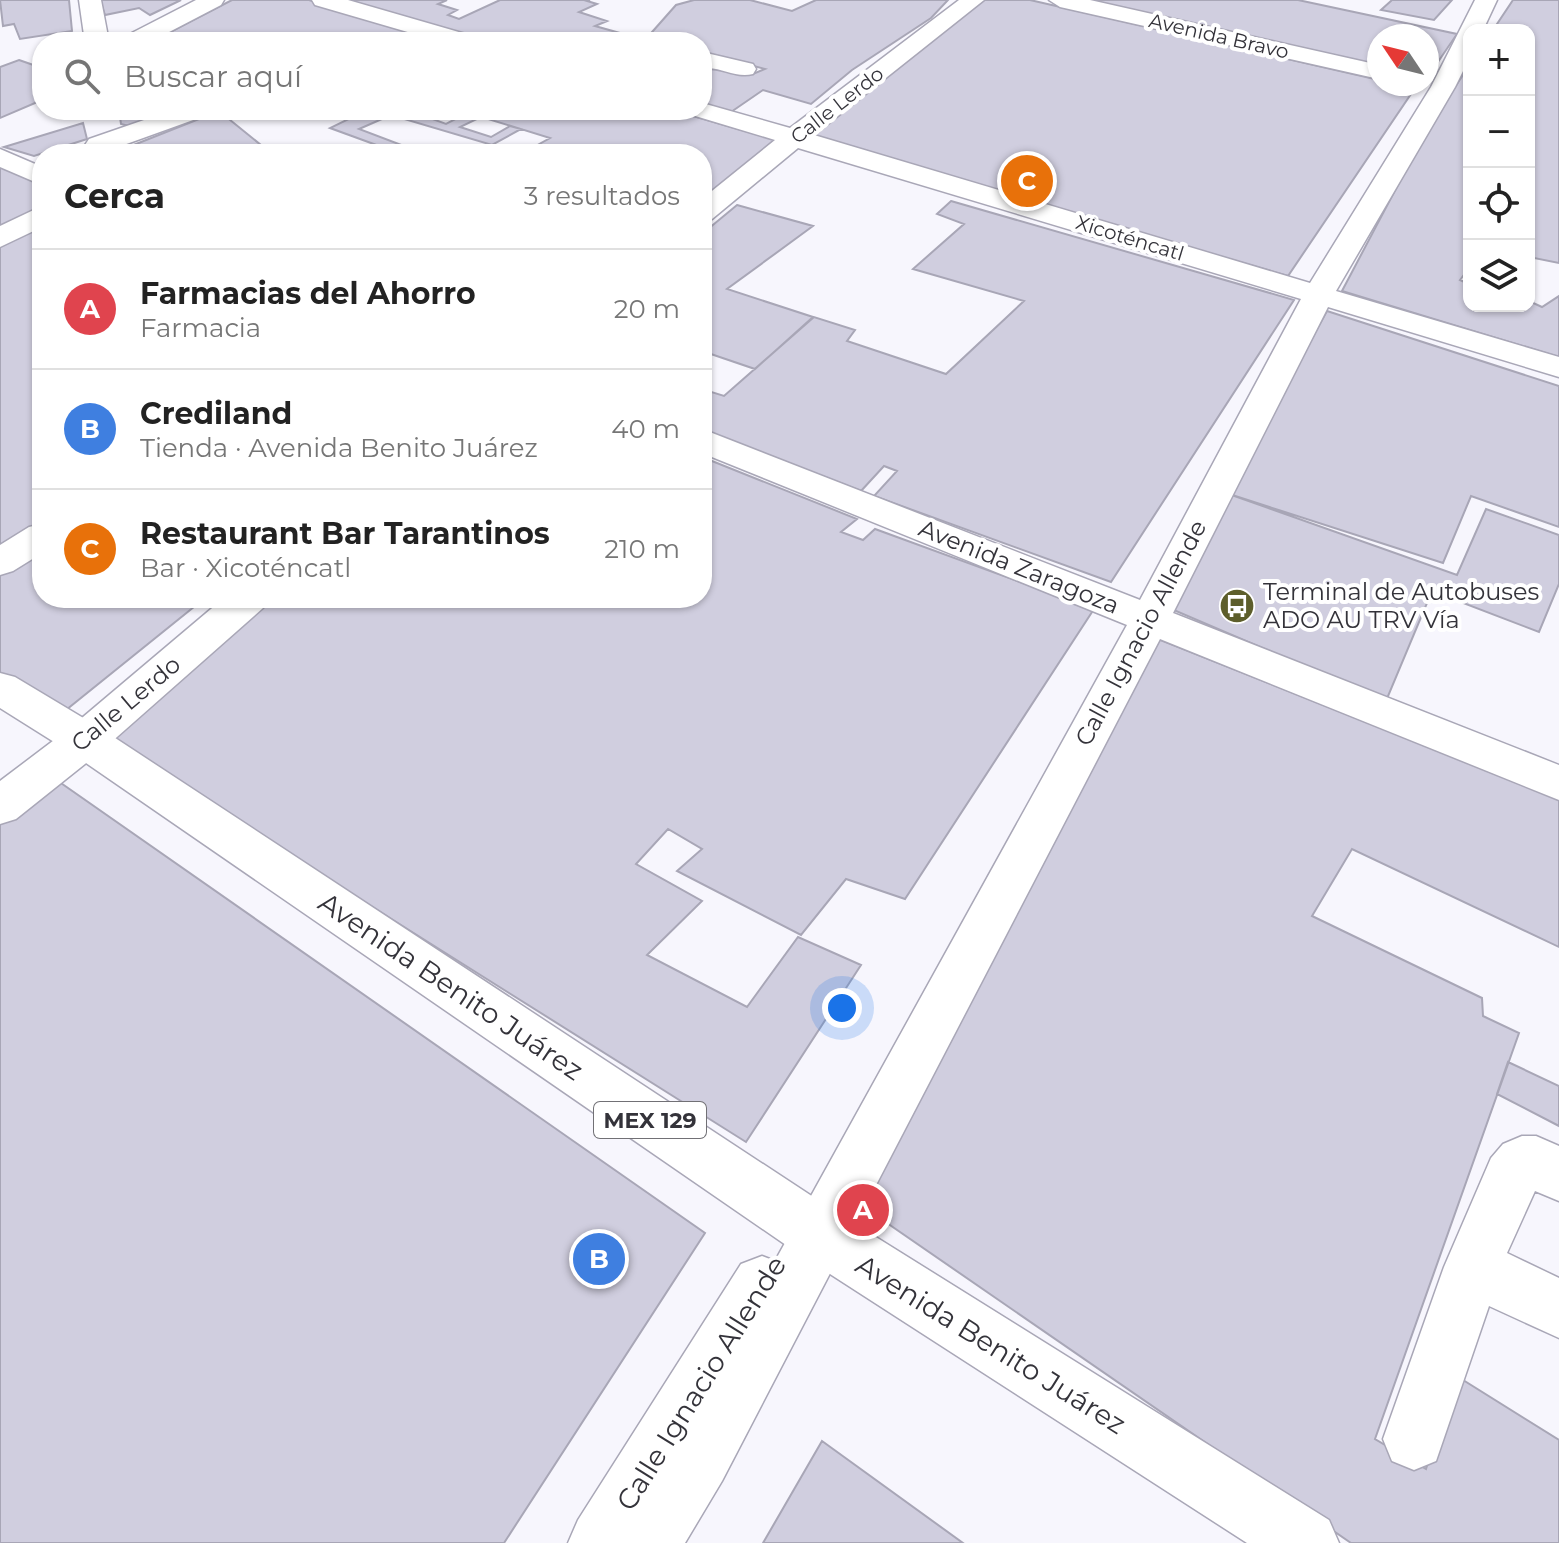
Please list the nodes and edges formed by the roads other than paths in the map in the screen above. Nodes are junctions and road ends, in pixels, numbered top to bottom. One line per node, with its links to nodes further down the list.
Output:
1 (90, 0): 8 (street)
2 (213, 0): 9 (street)
3 (323, 0): 10 (street)
4 (973, 0): 19 (street, Calle Lerdo)
5 (1060, 0): 14 (street, Avenida Bravo)
6 (1486, 0): 7 (street, Calle Ignacio Allende)
7 (1474, 24)
8 (95, 32)
9 (151, 32)
10 (433, 32)
11 (1463, 43): 15 (street, Calle Ignacio Allende)
12 (712, 63): 13 (street)
13 (744, 69)
14 (1367, 69)
15 (1439, 79)
16 (1429, 96): 26 (street, Calle Ignacio Allende)
17 (712, 113): 19 (street, Xicoténcatl)
18 (165, 120): 20 (street)
19 (794, 138): 23 (street, Calle Lerdo); 26 (street, Xicoténcatl)
20 (98, 140)
21 (0, 157): 22 (street)
22 (32, 172)
23 (712, 205)
24 (32, 220): 25 (street)
25 (0, 238)
26 (1319, 294): 27 (street, Xicoténcatl); 32 (street, Calle Ignacio Allende)
27 (1559, 367)
28 (712, 444): 32 (street, Avenida Zaragoza)
29 (32, 542): 30 (street)
30 (0, 562)
31 (237, 608): 34 (street, Calle Lerdo)
32 (1150, 619): 35 (street, Avenida Zaragoza); 38 (street, Calle Ignacio Allende)
33 (0, 688): 34 (street, Avenida Benito Juárez / MEX 129)
34 (85, 740): 36 (street, Calle Lerdo); 38 (street, Avenida Benito Juárez / MEX 129)
35 (1559, 783)
36 (0, 806)
37 (1559, 1174): 39 (street)
38 (810, 1228): 42 (street, Calle Ignacio Allende); 43 (street); 44 (street, Avenida Benito Juárez / MEX 129)
39 (1473, 1267): 40 (street); 41 (street)
40 (1559, 1309)
41 (1414, 1439)
42 (601, 1543)
43 (648, 1543)
44 (1306, 1543)

